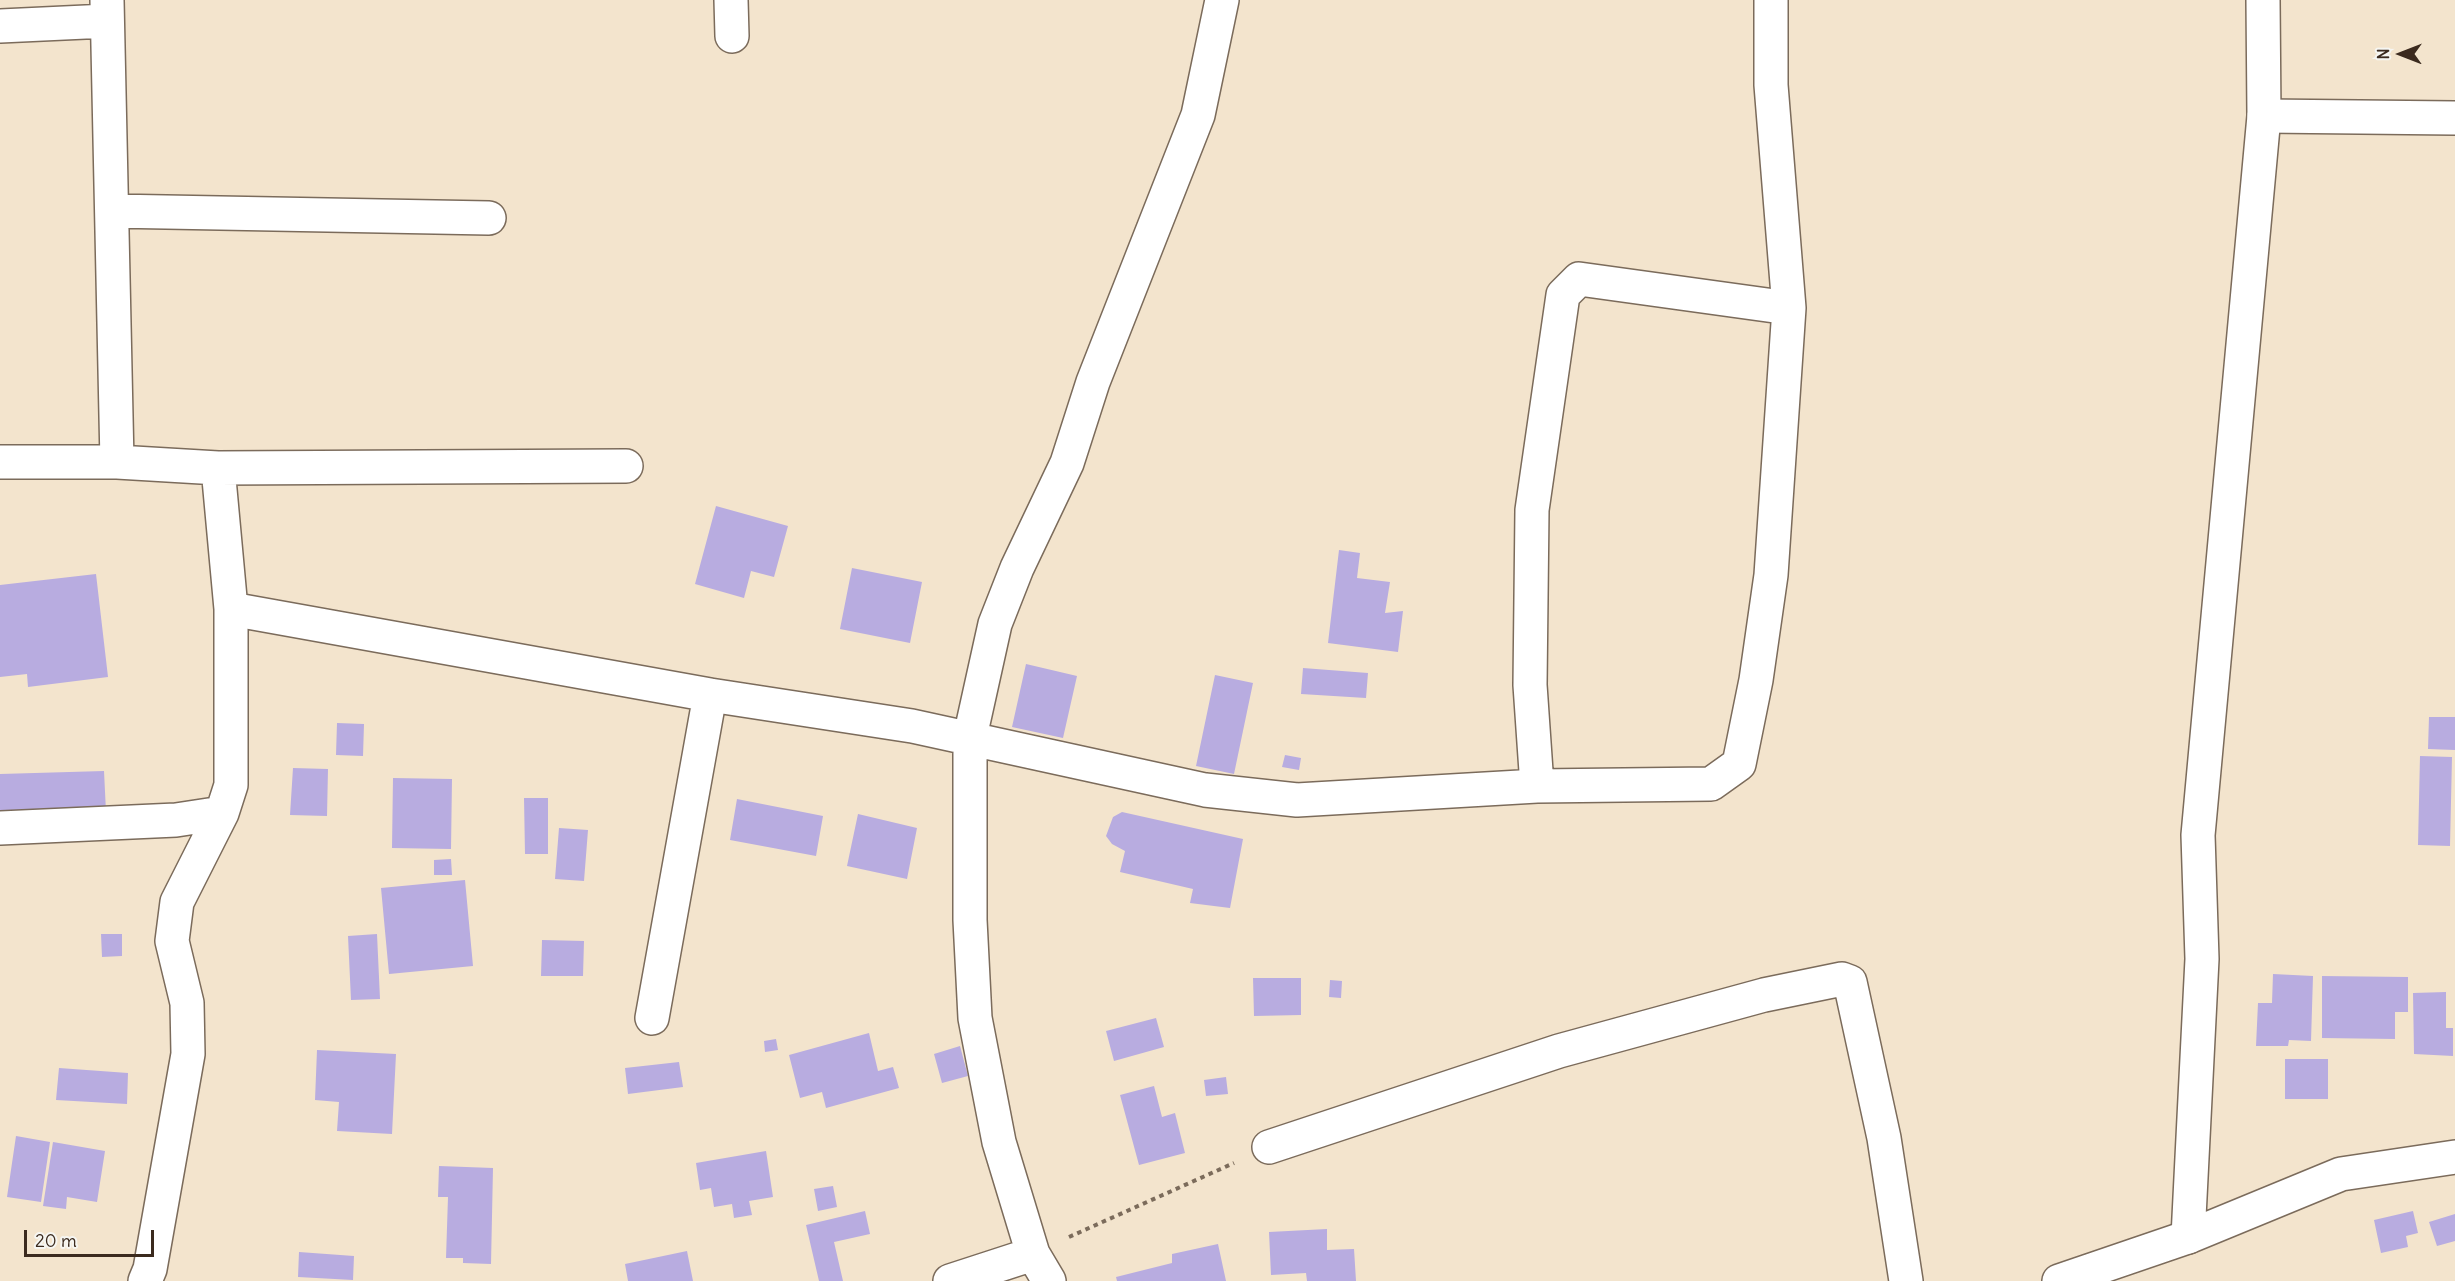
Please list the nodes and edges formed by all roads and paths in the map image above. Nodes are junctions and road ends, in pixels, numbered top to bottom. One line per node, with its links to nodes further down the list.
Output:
1 (731, 0): 7 (street)
2 (1222, 0): 19 (street)
3 (1772, 0): 12 (street)
4 (2263, 0): 8 (street)
5 (107, 10): 6 (street); 10 (street)
6 (0, 26)
7 (732, 36)
8 (2264, 116): 9 (street); 26 (street)
9 (2455, 118)
10 (111, 211): 11 (street); 14 (street)
11 (489, 218)
12 (1789, 308): 20 (street); 20 (street)
13 (0, 462): 14 (street)
14 (117, 462): 16 (street)
15 (626, 466): 16 (street)
16 (218, 468): 17 (street)
17 (231, 609): 18 (street); 21 (street)
18 (710, 694): 19 (street); 23 (street)
19 (970, 737): 20 (street); 27 (street)
20 (1537, 786)
21 (222, 813): 22 (street); 28 (street)
22 (0, 828)
23 (652, 1018)
24 (1269, 1147): 27 (path); 31 (street)
25 (2455, 1157): 26 (street)
26 (2188, 1237): 32 (street)
27 (1033, 1254): 29 (street); 30 (street)
28 (145, 1281)
29 (950, 1281)
30 (1049, 1281)
31 (1906, 1281)
32 (2059, 1281)

